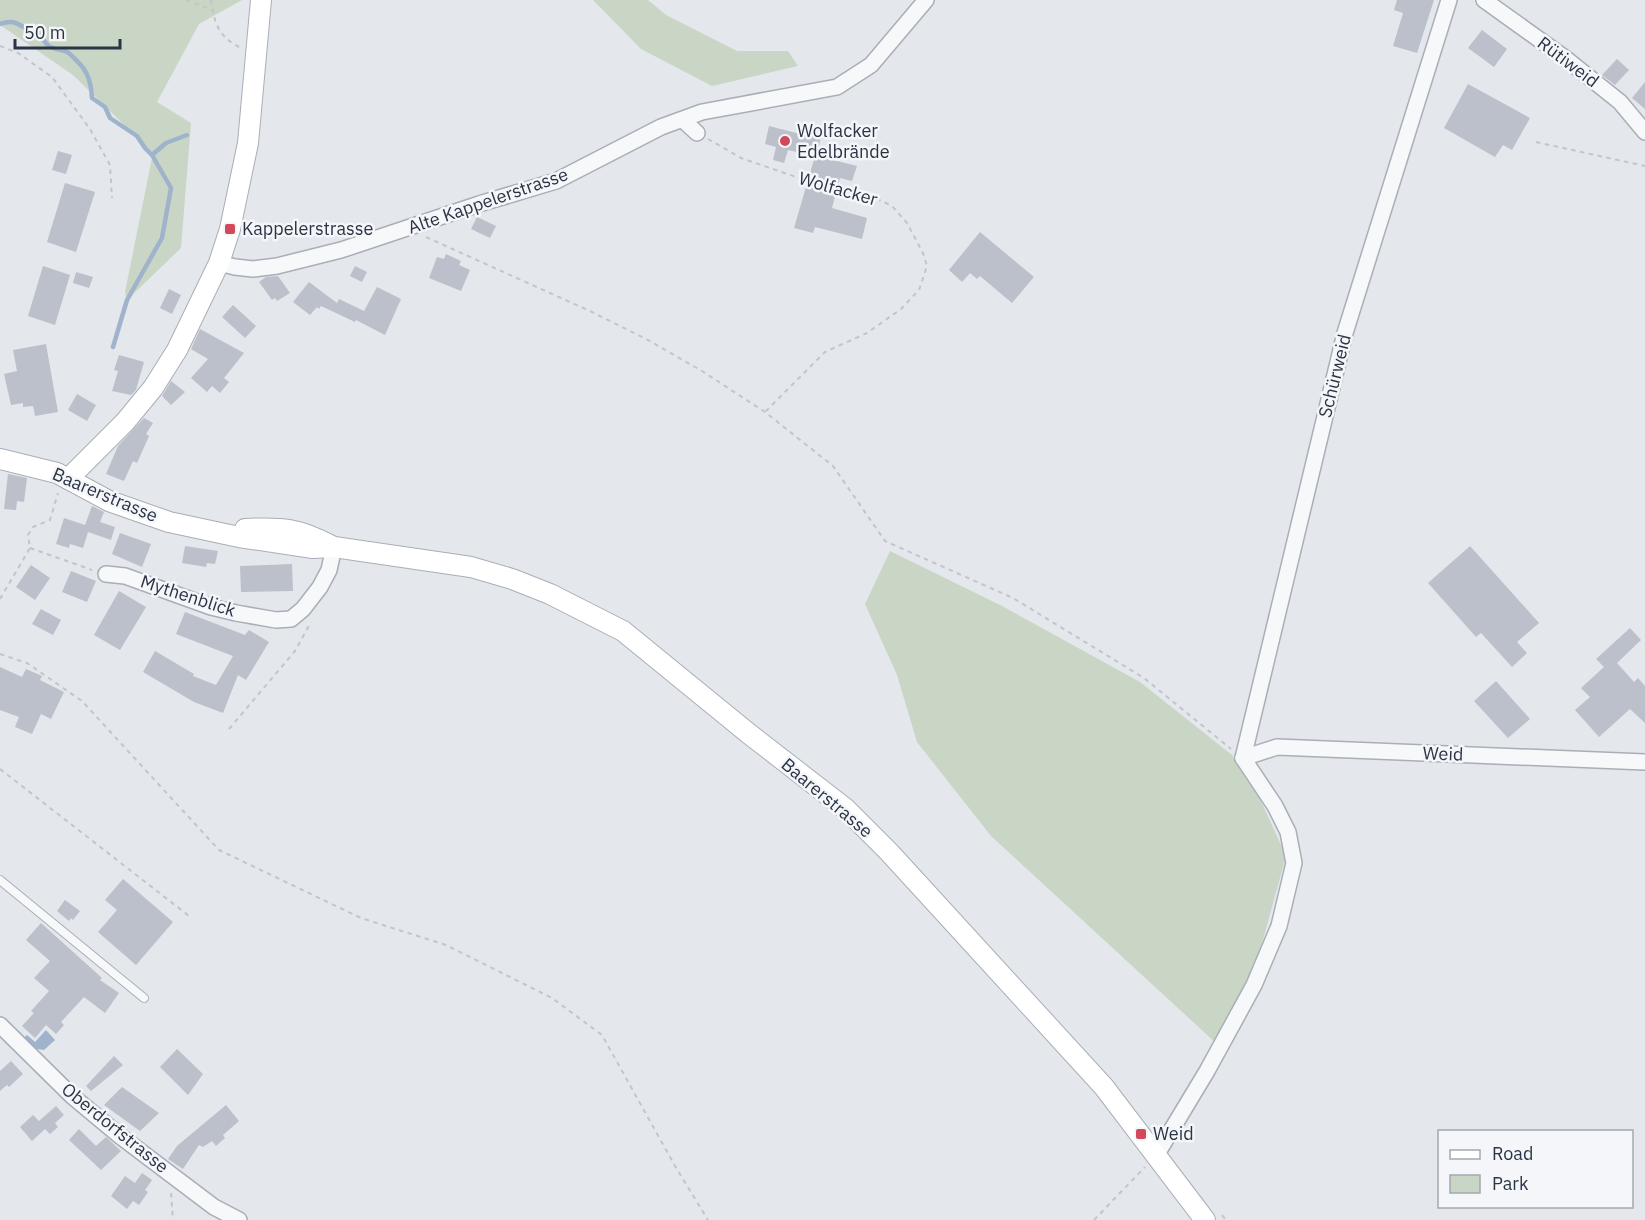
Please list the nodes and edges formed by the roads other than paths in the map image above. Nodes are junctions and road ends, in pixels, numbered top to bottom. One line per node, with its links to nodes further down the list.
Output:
1 (261, 0): 8 (street)
2 (926, 0): 5 (street, Alte Kappelerstrasse)
3 (1449, 0): 13 (street, Schürweid)
4 (1484, 0): 6 (street, Rütiweid)
5 (683, 120): 7 (street); 8 (street, Alte Kappelerstrasse)
6 (1645, 132)
7 (697, 133)
8 (219, 262): 10 (street)
9 (0, 459): 10 (street, Baarerstrasse)
10 (68, 479): 11 (street, Baarerstrasse)
11 (334, 547): 12 (street, Mythenblick); 18 (street, Baarerstrasse)
12 (106, 574)
13 (1243, 758): 14 (street, Weid); 18 (street)
14 (1645, 762)
15 (0, 880): 16 (lane)
16 (144, 999)
17 (0, 1025): 20 (street, Oberdorfstrasse)
18 (1157, 1154): 19 (street, Baarerstrasse)
19 (1213, 1216)
20 (239, 1220)

